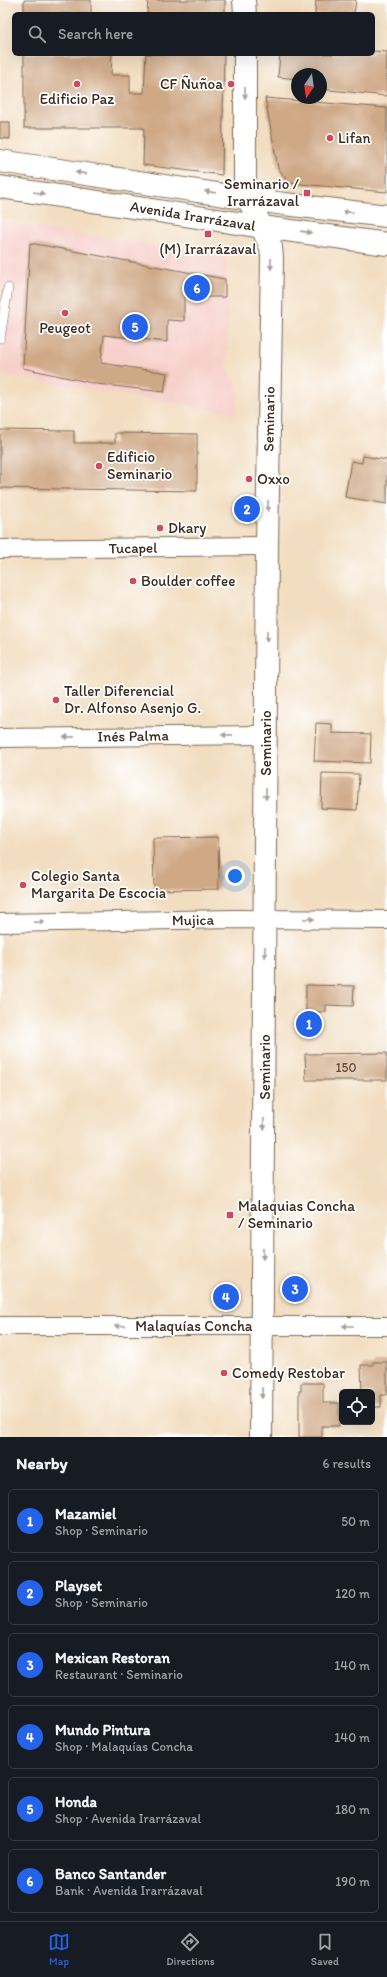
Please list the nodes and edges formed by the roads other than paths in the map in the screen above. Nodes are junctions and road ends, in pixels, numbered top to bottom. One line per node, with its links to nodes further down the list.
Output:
1 (244, 0): 2 (street)
2 (244, 12)
3 (245, 56): 6 (street, Seminario, one-way to 6)
4 (0, 161): 6 (street, Avenida Irarrázaval, one-way to 4)
5 (0, 187): 8 (street, Avenida Irarrázaval, one-way to 8)
6 (248, 198): 7 (street, Avenida Irarrázaval, one-way to 6); 8 (street, Seminario)
7 (387, 216)
8 (263, 227): 9 (street, Avenida Irarrázaval, one-way to 9); 12 (street, Seminario, one-way to 12)
9 (387, 244)
10 (8, 288): 11 (lane)
11 (0, 338)
12 (267, 546): 13 (street, Tucapel); 14 (street, Seminario, one-way to 14)
13 (0, 549)
14 (266, 735): 15 (street, Inés Palma, one-way to 15); 16 (street, Seminario, one-way to 16)
15 (0, 738)
16 (265, 919): 17 (street, Mujica, one-way to 17); 18 (street, Mujica, one-way to 16); 20 (street, Seminario, one-way to 20)
17 (387, 920)
18 (0, 923)
19 (0, 1326): 20 (street, Malaquías Concha, one-way to 19)
20 (263, 1326): 21 (street, Malaquías Concha, one-way to 20); 22 (street, Seminario, one-way to 22)
21 (387, 1326)
22 (261, 1437)

